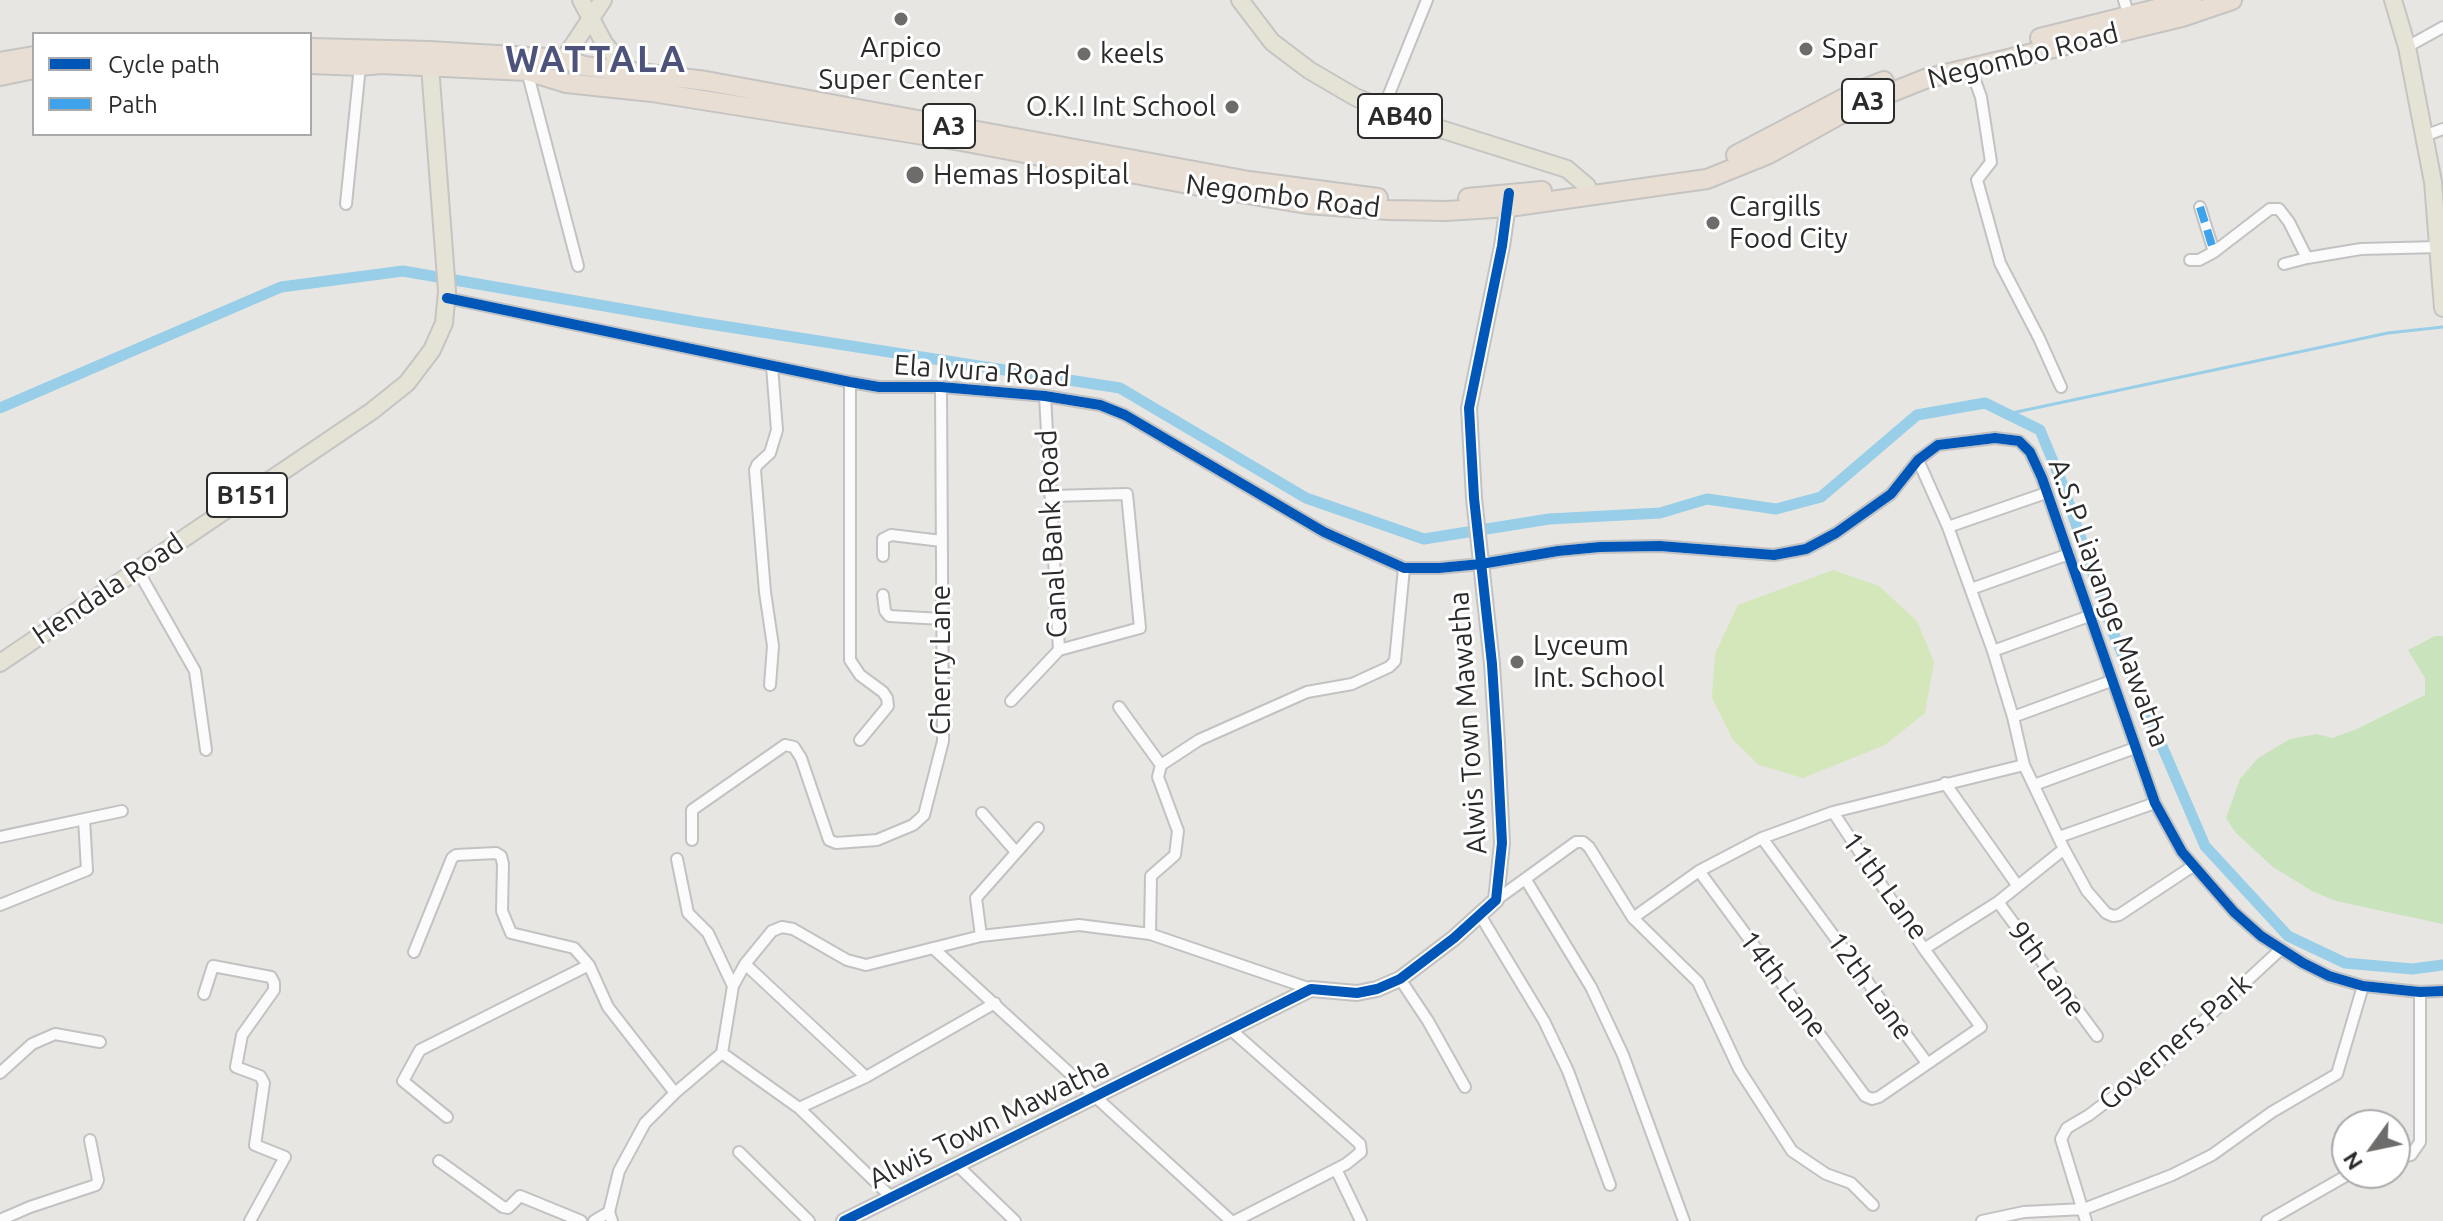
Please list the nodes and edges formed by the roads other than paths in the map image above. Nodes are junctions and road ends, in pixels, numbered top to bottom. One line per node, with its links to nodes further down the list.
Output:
1 (581, 0): 9 (main road)
2 (603, 0): 9 (main road)
3 (1240, 0): 24 (main road, AB40)
4 (1427, 0): 24 (street)
5 (2192, 0): 8 (highway, Negombo Road / A3)
6 (2232, 0): 8 (highway, Negombo Road / A3)
7 (2393, 0): 11 (main road)
8 (2129, 15): 19 (highway, Negombo Road / A3); 28 (highway, Negombo Road / A3)
9 (591, 17): 15 (main road); 22 (main road)
10 (2443, 27): 11 (street)
11 (2407, 47): 26 (main road)
12 (312, 48): 14 (highway, Negombo Road / A3)
13 (32, 56): 16 (highway)
14 (429, 59): 15 (highway, Negombo Road / A3); 18 (highway, Negombo Road / A3); 21 (highway, Negombo Road / A3); 38 (main road, Hendala Road / B151)
15 (564, 59): 22 (highway, Negombo Road / A3)
16 (0, 62)
17 (312, 64): 18 (highway, Negombo Road / A3)
18 (360, 66): 30 (street)
19 (1970, 67): 28 (highway, Negombo Road / A3); 43 (street)
20 (32, 69): 23 (highway)
21 (527, 71): 29 (highway, Negombo Road / A3); 37 (street)
22 (627, 71): 29 (highway, Negombo Road / A3)
23 (0, 76)
24 (1383, 109): 28 (main road, AB40)
25 (2443, 129): 26 (street)
26 (2424, 136): 27 (main road)
27 (2436, 161): 32 (main road)
28 (1589, 191): 29 (highway, Negombo Road / A3)
29 (1509, 200): 52 (street, Alwis Town Mawatha)
30 (346, 204)
31 (2200, 207): 33 (street)
32 (2439, 247): 34 (street); 39 (main road)
33 (2214, 252): 34 (street); 35 (street)
34 (2307, 258): 36 (street)
35 (2190, 260)
36 (2284, 264)
37 (578, 266)
38 (447, 294): 40 (street, Ela Ivura Road); 54 (main road, Hendala Road / B151)
39 (2443, 308)
40 (772, 366): 41 (street, Ela Ivura Road); 63 (street)
41 (850, 382): 42 (street, Ela Ivura Road); 67 (street)
42 (941, 387): 44 (street, Ela Ivura Road); 49 (street, Cherry Lane)
43 (2061, 387)
44 (1045, 396): 47 (street, Canal Bank Road); 53 (street, Ela Ivura Road)
45 (1918, 460): 46 (street, A.S.P Liayange Mawatha); 48 (street); 52 (street, A.S.P Liayange Mawatha)
46 (2046, 493): 48 (street); 50 (street, A.S.P Liayange Mawatha)
47 (1051, 496): 59 (street, Canal Bank Road); 59 (street)
48 (1948, 527): 55 (street)
49 (942, 541): 51 (street); 58 (street, Cherry Lane)
50 (2069, 554): 55 (street); 57 (street, A.S.P Liayange Mawatha)
51 (883, 556)
52 (1481, 559): 53 (street, Ela Ivura Road); 91 (street, Alwis Town Mawatha)
53 (1404, 568): 70 (street)
54 (137, 569): 61 (main road, Hendala Road / B151); 69 (street)
55 (1971, 589): 60 (street)
56 (883, 595): 58 (street)
57 (2089, 616): 60 (street); 62 (street, A.S.P Liayange Mawatha)
58 (942, 619): 83 (street, Cherry Lane)
59 (1059, 650): 64 (street, Canal Bank Road)
60 (1993, 651): 66 (street)
61 (0, 663)
62 (2111, 681): 66 (street); 68 (street, A.S.P Liayange Mawatha)
63 (770, 685)
64 (1011, 701)
65 (1119, 707): 70 (street)
66 (2013, 717): 71 (street)
67 (860, 740)
68 (2135, 748): 73 (street); 74 (street, A.S.P Liayange Mawatha)
69 (206, 750)
70 (1161, 765): 96 (street)
71 (2024, 765): 72 (street, 11th Lane); 73 (street)
72 (1945, 783): 76 (street, 11th Lane); 90 (street)
73 (2034, 785): 81 (street)
74 (2155, 803): 81 (street); 87 (street, A.S.P Liayange Mawatha)
75 (122, 811): 78 (street)
76 (1833, 812): 82 (street); 99 (street, 11th Lane)
77 (982, 813): 85 (street)
78 (84, 819): 80 (street); 93 (street)
79 (1038, 828): 85 (street)
80 (0, 837)
81 (2059, 837): 84 (street)
82 (1762, 838): 88 (street); 116 (street, 12th Lane)
83 (692, 840)
84 (2064, 849): 87 (street); 90 (street, 11th Lane)
85 (1016, 852): 97 (street)
86 (677, 859): 105 (street)
87 (2193, 866): 100 (street, A.S.P Liayange Mawatha)
88 (1699, 871): 95 (street); 116 (street, 14th Lane)
89 (1526, 880): 91 (street); 95 (street); 145 (street)
90 (2017, 885): 92 (street, 11th Lane)
91 (1496, 900): 94 (street)
92 (1998, 902): 99 (street, 11th Lane); 113 (street, 9th Lane)
93 (0, 905)
94 (1480, 915): 104 (street); 131 (street)
95 (1633, 918): 133 (street)
96 (1150, 934): 97 (street); 107 (street)
97 (981, 936): 98 (street)
98 (933, 948): 102 (street); 111 (street)
99 (1924, 949): 116 (street, 12th Lane)
100 (2280, 950): 106 (street, A.S.P Liayange Mawatha); 134 (street, Governers Park)
101 (414, 952): 103 (street)
102 (745, 964): 105 (street); 118 (street)
103 (589, 965): 120 (street); 123 (street)
104 (1400, 979): 107 (street); 119 (street)
105 (733, 986): 115 (street)
106 (2363, 986): 109 (street, A.S.P Liayange Mawatha); 134 (street)
107 (1311, 989): 112 (street, Alwis Town Mawatha)
108 (2443, 991): 109 (street, A.S.P Liayange Mawatha)
109 (2420, 992): 126 (street)
110 (204, 994): 137 (street)
111 (995, 1003): 118 (street); 121 (street)
112 (1230, 1029): 121 (street, Alwis Town Mawatha); 129 (street)
113 (2097, 1036)
114 (100, 1042): 117 (street)
115 (722, 1053): 120 (street); 122 (street)
116 (1927, 1063)
117 (0, 1073)
118 (866, 1077): 122 (street)
119 (1465, 1087)
120 (675, 1093): 135 (street)
121 (1094, 1097): 128 (street, Alwis Town Mawatha); 143 (street)
122 (799, 1108): 132 (street)
123 (447, 1117)
124 (90, 1140): 136 (street)
125 (739, 1152): 140 (street)
126 (2411, 1155)
127 (439, 1161): 138 (street)
128 (956, 1164): 132 (street, Alwis Town Mawatha); 142 (street)
129 (1336, 1169): 143 (street); 144 (street)
130 (2331, 1184): 148 (street)
131 (1610, 1185)
132 (891, 1197): 141 (street, Alwis Town Mawatha)
133 (1873, 1205)
134 (2084, 1209): 146 (street); 147 (street, Governers Park)
135 (610, 1216): 139 (street)
136 (0, 1220)
137 (250, 1221)
138 (581, 1221)
139 (594, 1221)
140 (809, 1221)
141 (844, 1221)
142 (1015, 1221)
143 (1233, 1221)
144 (1361, 1221)
145 (1684, 1221)
146 (1982, 1221)
147 (2086, 1221)
148 (2267, 1221)

